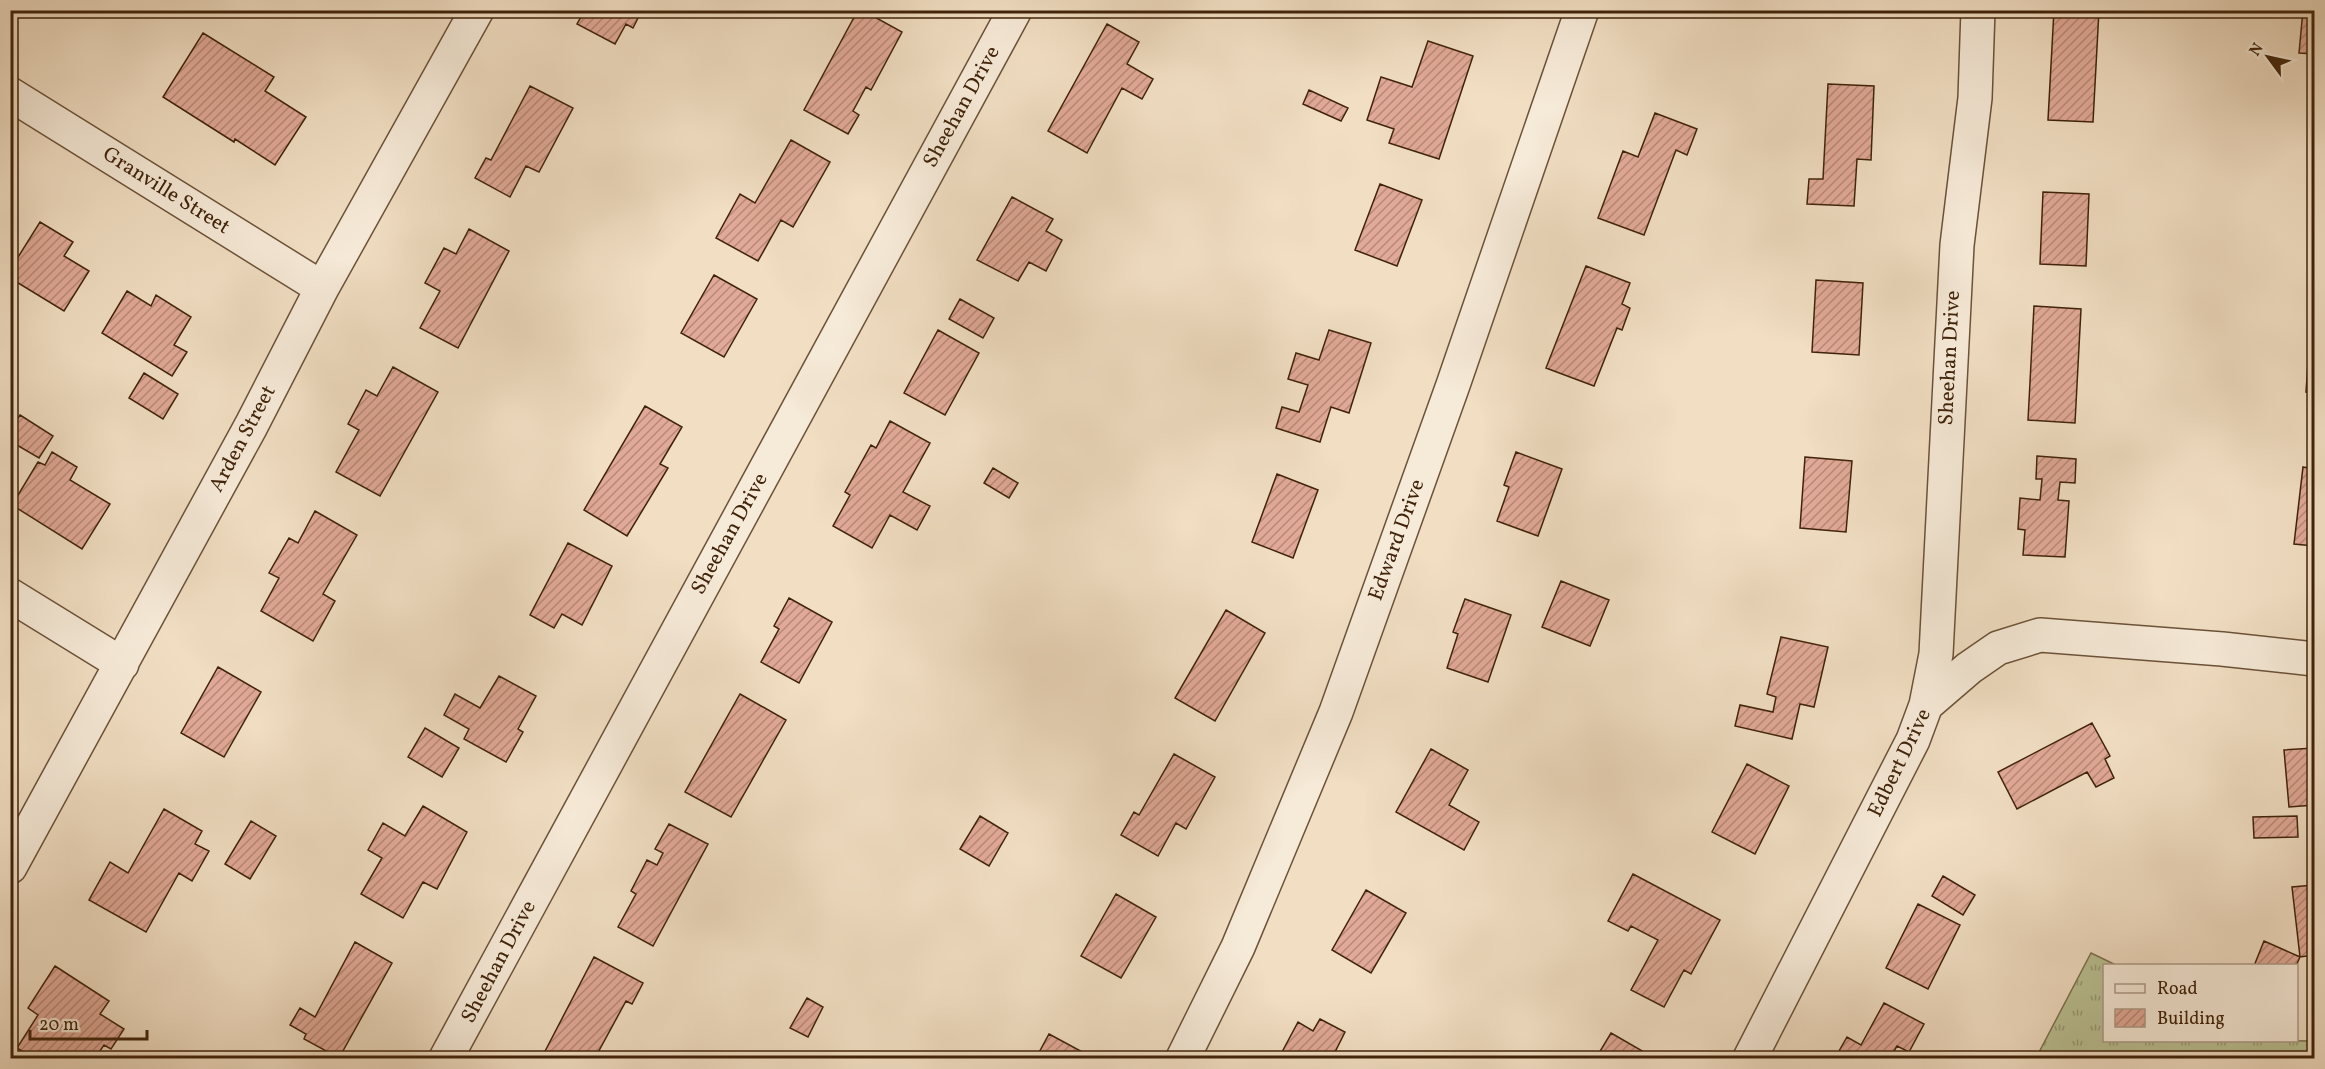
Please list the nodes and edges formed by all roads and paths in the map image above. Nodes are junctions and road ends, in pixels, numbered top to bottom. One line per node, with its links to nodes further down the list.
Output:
1 (477, 10): 6 (street, Arden Street)
2 (1015, 10): 12 (street, Sheehan Drive)
3 (1582, 10): 13 (street, Edward Drive)
4 (1978, 10): 10 (street, Sheehan Drive)
5 (10, 94): 6 (street, Granville Street)
6 (322, 288): 9 (street, Arden Street)
7 (10, 595): 9 (street)
8 (2314, 659): 10 (street, Edbert Drive)
9 (122, 664): 11 (street, Arden Street)
10 (1926, 705): 14 (street, Edbert Drive)
11 (10, 867)
12 (446, 1059)
13 (1183, 1059)
14 (1750, 1059)

